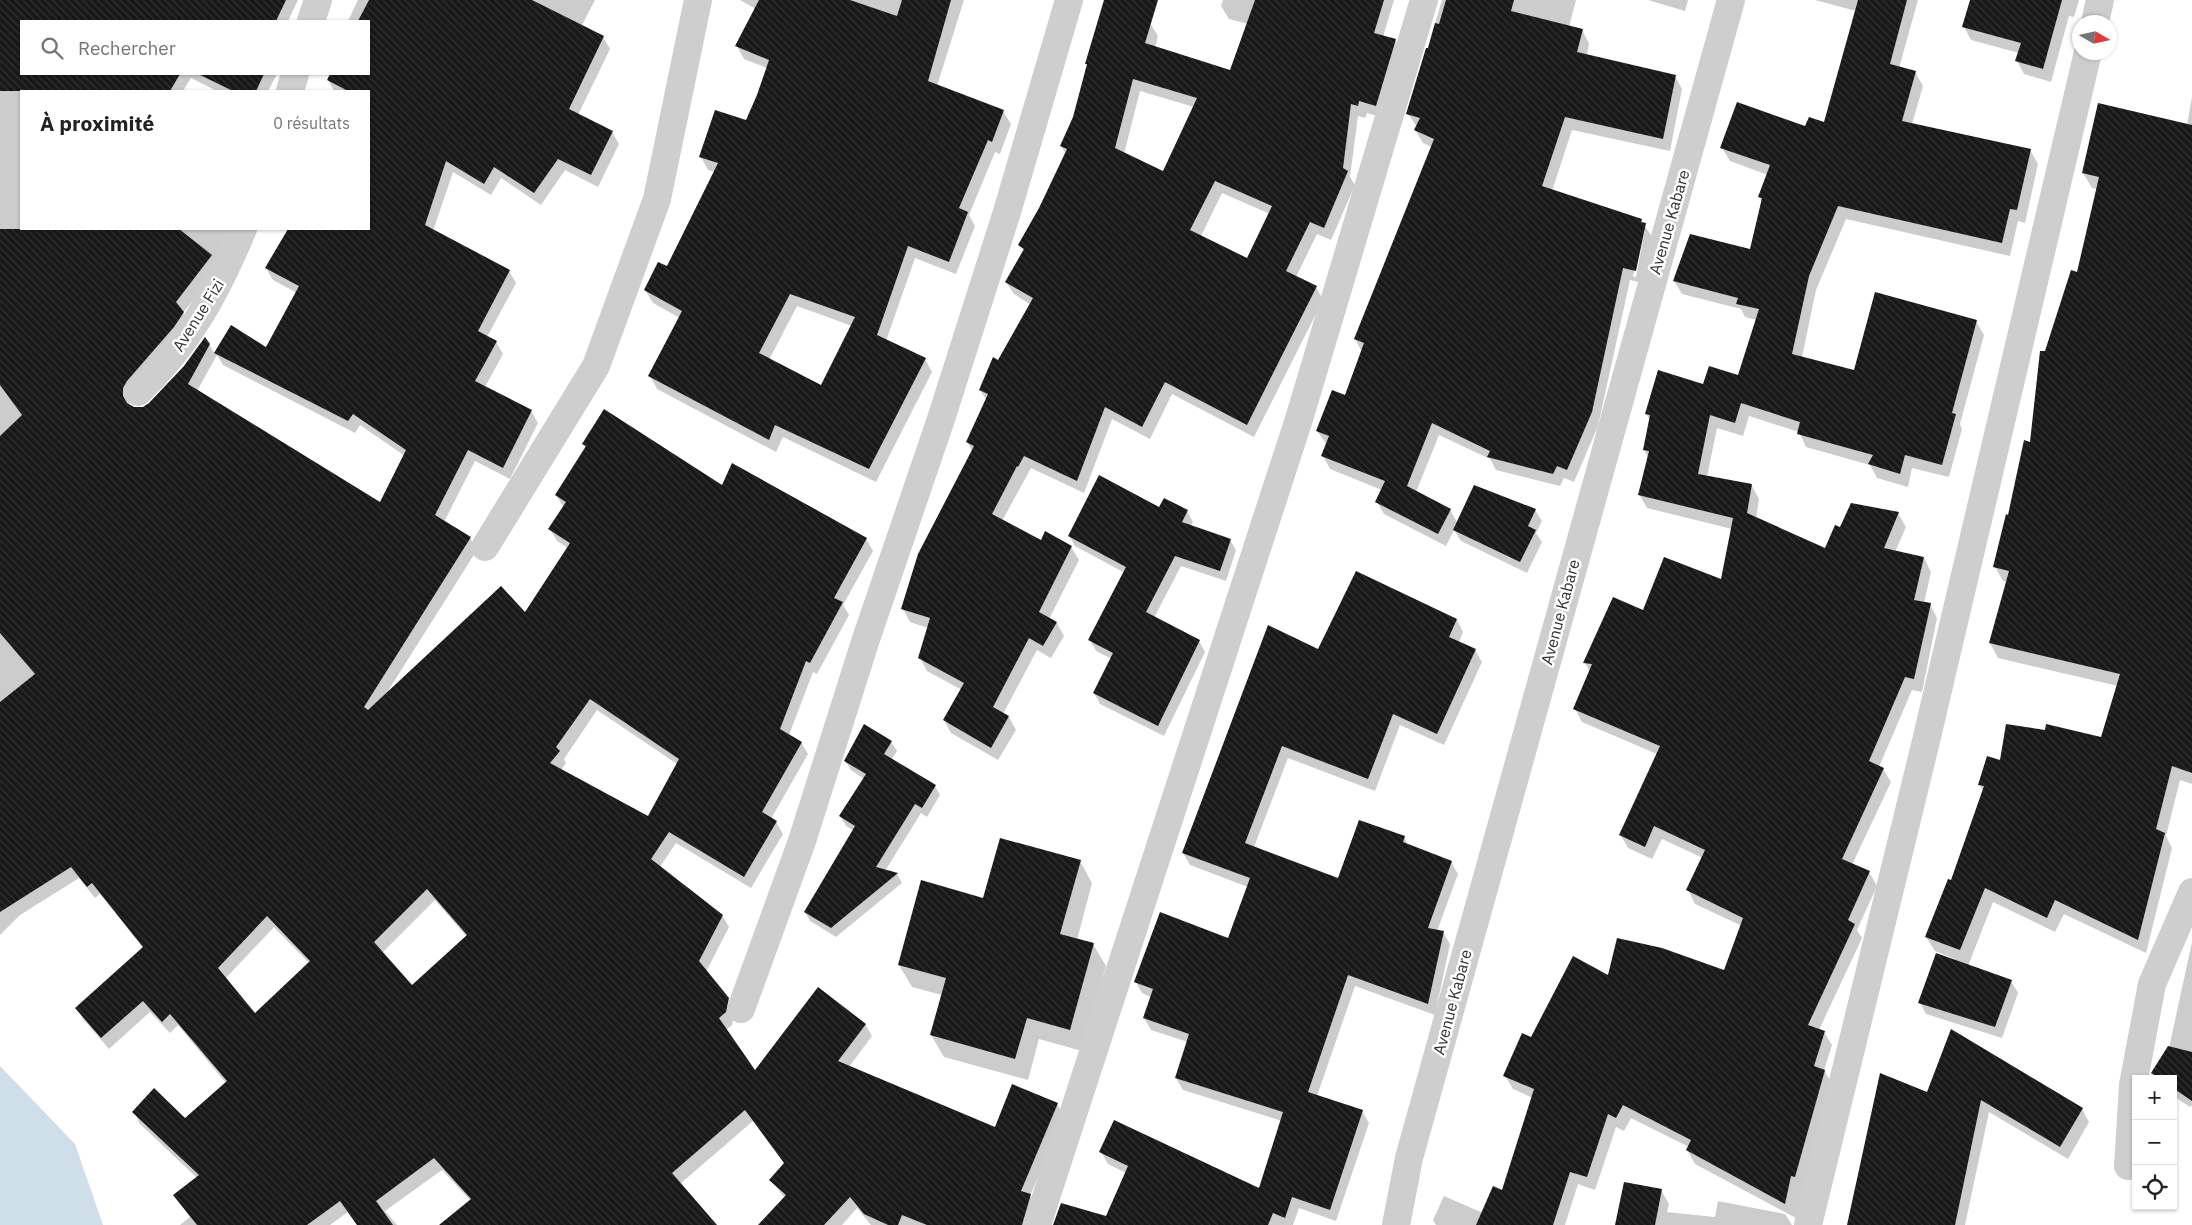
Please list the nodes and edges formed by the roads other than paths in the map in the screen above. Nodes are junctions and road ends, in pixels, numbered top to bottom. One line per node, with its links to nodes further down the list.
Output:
1 (318, 0): 8 (street)
2 (698, 0): 14 (street)
3 (1069, 0): 16 (street)
4 (1424, 0): 18 (street)
5 (1731, 0): 19 (street, Avenue Kabare)
6 (2100, 0): 7 (street)
7 (2097, 15)
8 (312, 20)
9 (2086, 60): 20 (street)
10 (295, 75): 11 (street)
11 (290, 90)
12 (243, 230): 13 (street, Avenue Fizi)
13 (138, 392)
14 (485, 547)
15 (2192, 892): 17 (street)
16 (741, 1009)
17 (2128, 1166)
18 (1037, 1225)
19 (1396, 1225)
20 (1808, 1225)

